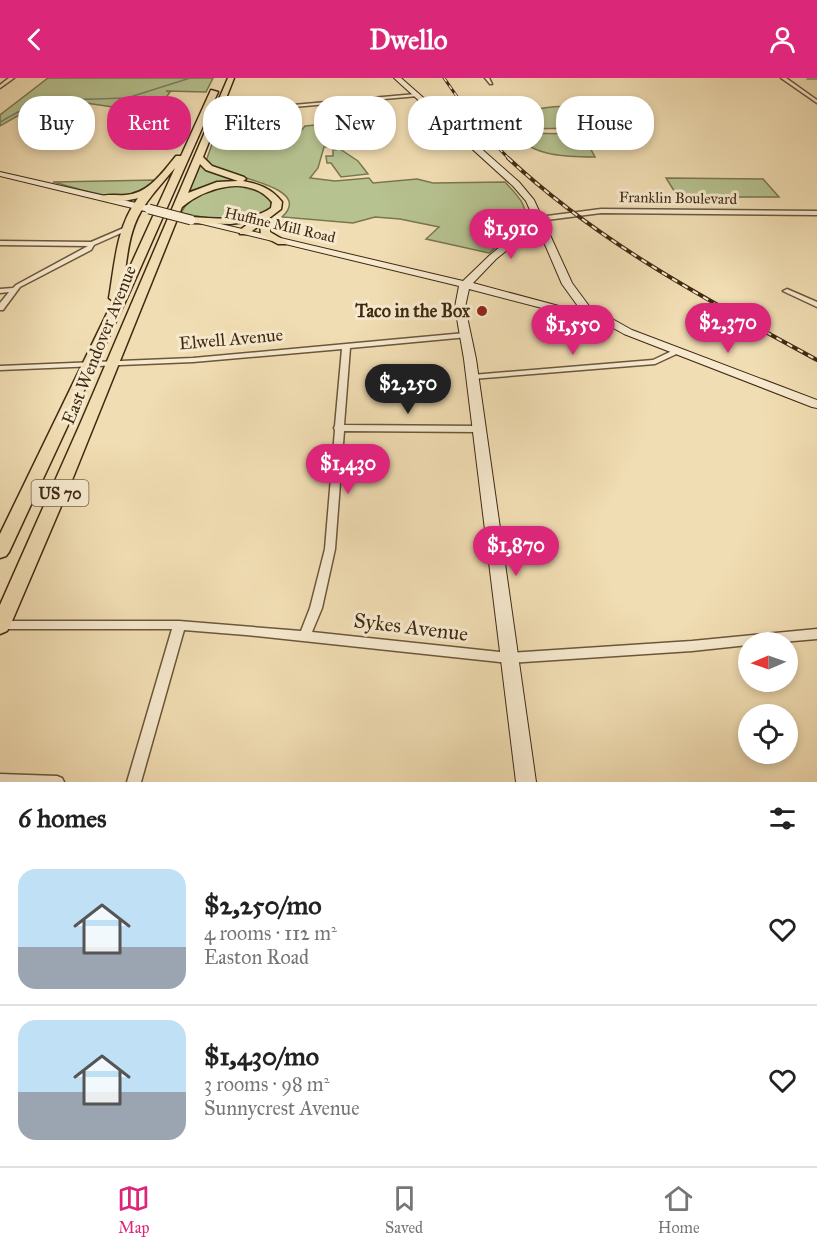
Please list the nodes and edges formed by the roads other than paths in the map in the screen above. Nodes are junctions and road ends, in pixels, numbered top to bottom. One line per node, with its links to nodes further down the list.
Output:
1 (12, 78): 7 (street)
2 (231, 78): 10 (highway, East Wendover Avenue / US 70)
3 (397, 78): 9 (main road)
4 (487, 78): 6 (street)
5 (783, 78): 11 (street)
6 (491, 83)
7 (0, 87)
8 (215, 89): 13 (highway, East Wendover Avenue / US 70)
9 (416, 95): 12 (street); 21 (main road)
10 (223, 96)
11 (817, 102)
12 (302, 105)
13 (192, 141): 17 (highway); 40 (highway, East Wendover Avenue / US 70)
14 (203, 142): 15 (highway, East Wendover Avenue / US 70)
15 (197, 156): 19 (highway, East Wendover Avenue / US 70); 25 (highway)
16 (0, 174): 18 (main road)
17 (150, 192): 18 (highway); 20 (highway)
18 (104, 198): 20 (highway)
19 (175, 209): 25 (highway); 45 (highway, East Wendover Avenue / US 70)
20 (135, 211): 24 (main road, Huffine Mill Road, bridge); 26 (highway)
21 (537, 213): 22 (street, Franklin Boulevard); 22 (street); 31 (main road); 38 (main road)
22 (568, 213): 23 (street, Franklin Boulevard)
23 (817, 213)
24 (191, 220): 25 (highway); 27 (main road, Huffine Mill Road)
25 (267, 220): 27 (highway); 28 (highway)
26 (126, 229): 30 (street); 40 (highway)
27 (247, 233): 28 (main road, Huffine Mill Road)
28 (282, 242): 31 (main road, Huffine Mill Road)
29 (0, 243): 30 (street)
30 (92, 244): 32 (street)
31 (465, 285): 36 (main road, Huffine Mill Road); 42 (main road)
32 (13, 290): 33 (street); 37 (street)
33 (0, 291)
34 (787, 291): 35 (street)
35 (817, 305)
36 (553, 307): 38 (main road, Huffine Mill Road); 39 (main road, Huffine Mill Road)
37 (0, 308)
38 (588, 310): 39 (main road, Huffine Mill Road); 41 (main road)
39 (569, 312): 41 (main road)
40 (109, 324): 46 (highway, East Wendover Avenue / US 70)
41 (628, 332): 44 (main road)
42 (465, 335): 43 (street, Elwell Avenue); 48 (main road)
43 (346, 345): 45 (street, Elwell Avenue); 50 (street)
44 (679, 351): 48 (street); 49 (main road)
45 (112, 364): 46 (street, Elwell Avenue); 53 (highway, East Wendover Avenue / US 70)
46 (90, 365): 47 (street, Elwell Avenue); 52 (highway, East Wendover Avenue / US 70)
47 (0, 368)
48 (472, 377): 51 (main road)
49 (817, 404)
50 (338, 428): 51 (street); 56 (street)
51 (479, 429): 57 (main road)
52 (0, 552)
53 (0, 625): 54 (street, Sykes Avenue)
54 (178, 625): 56 (street, Sykes Avenue); 60 (street)
55 (817, 634): 57 (street, Sykes Avenue)
56 (305, 636): 57 (street, Sykes Avenue)
57 (509, 658): 61 (main road)
58 (0, 780): 59 (street)
59 (57, 782)
60 (135, 782)
61 (526, 782)

